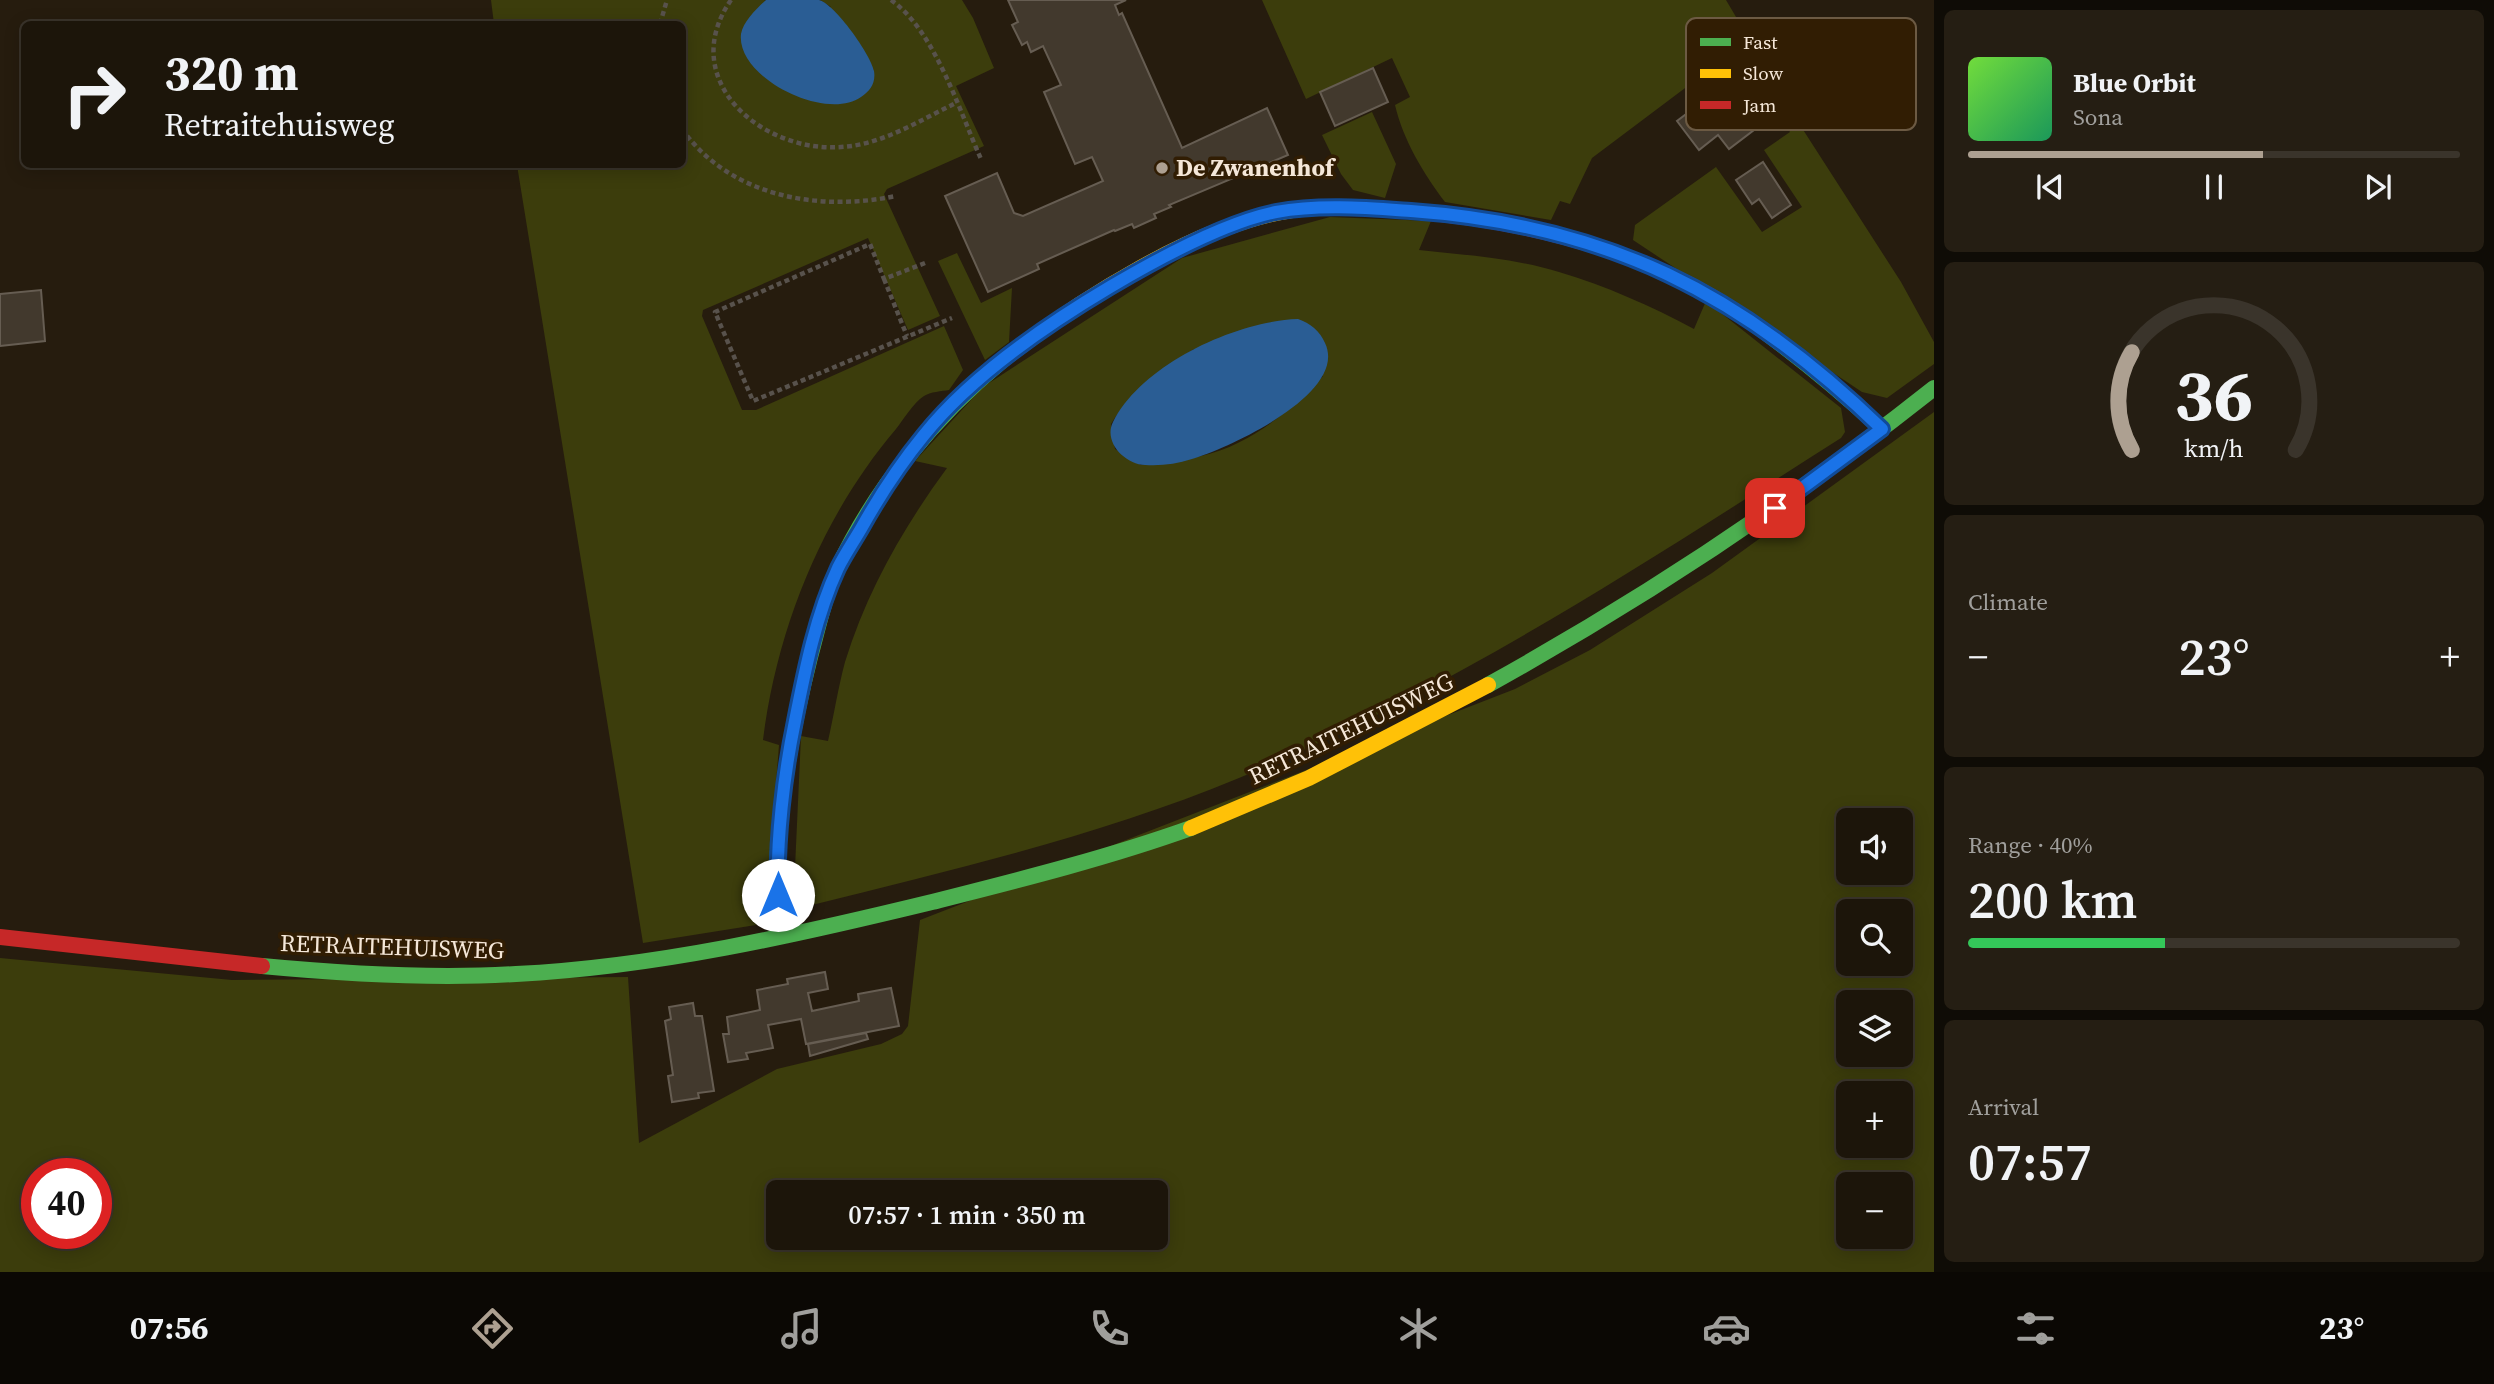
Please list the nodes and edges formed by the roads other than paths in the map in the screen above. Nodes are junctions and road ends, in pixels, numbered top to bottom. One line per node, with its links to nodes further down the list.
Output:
1 (1934, 388): 2 (street, RETRAITEHUISWEG)
2 (1882, 429): 3 (street, RETRAITEHUISWEG); 3 (street)
3 (780, 936): 4 (street, RETRAITEHUISWEG)
4 (0, 937)

